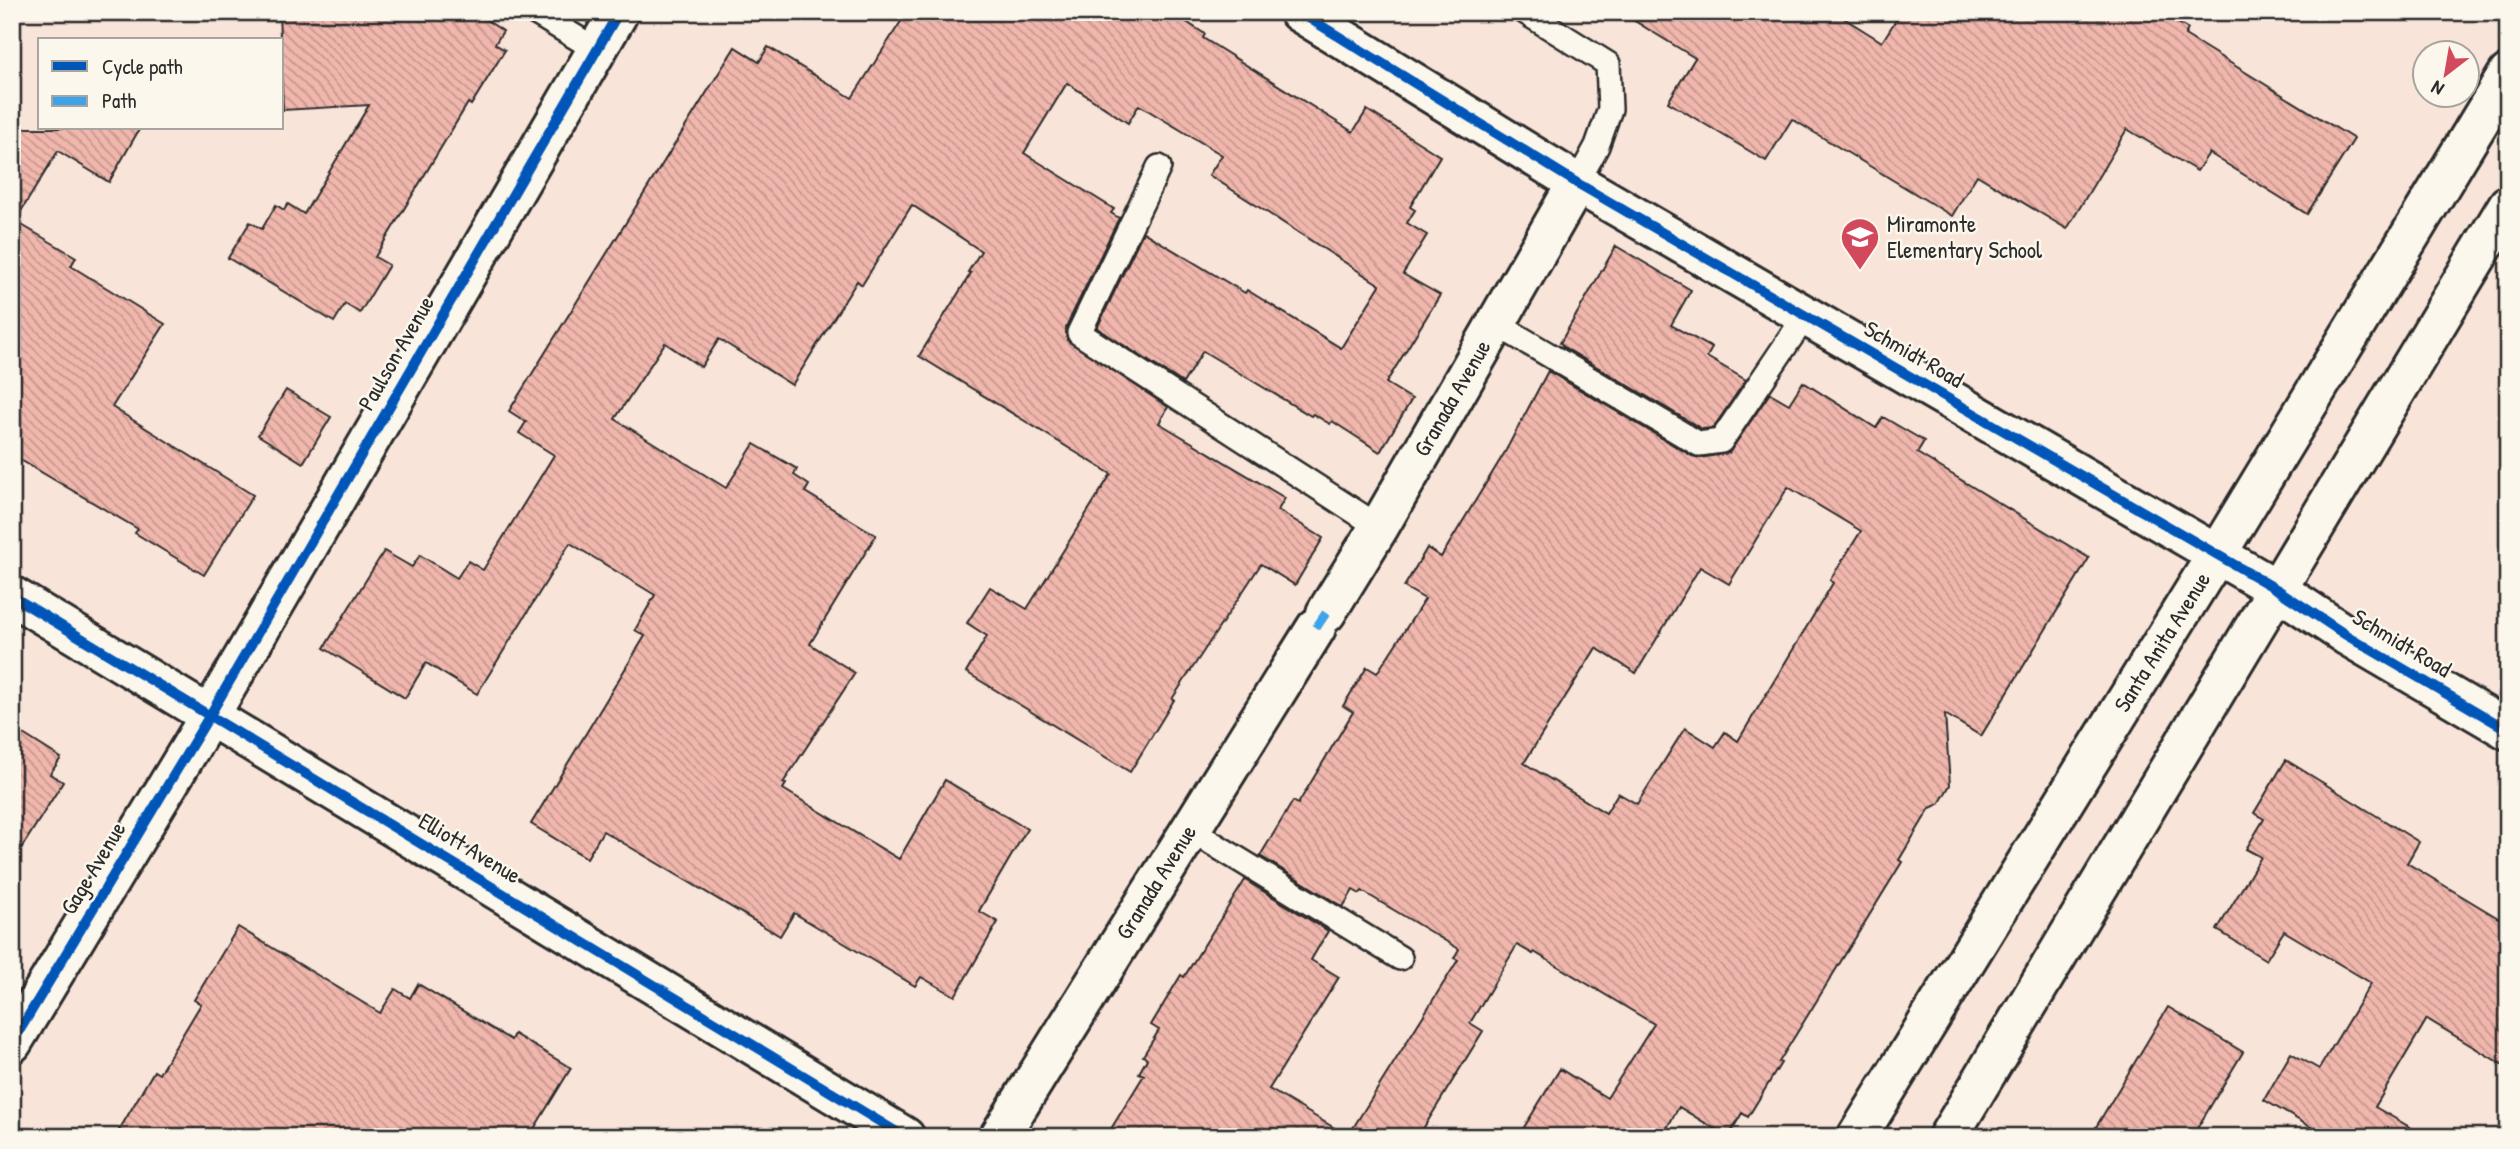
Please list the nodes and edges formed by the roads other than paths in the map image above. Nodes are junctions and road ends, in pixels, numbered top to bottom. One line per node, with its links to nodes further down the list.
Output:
1 (534, 12): 5 (lane)
2 (619, 12): 5 (street, Paulson Avenue)
3 (1299, 12): 8 (street, Schmidt Road)
4 (1525, 12): 8 (lane)
5 (597, 50): 16 (street, Paulson Avenue)
6 (2508, 75): 13 (street, Santa Anita Avenue)
7 (1159, 167): 12 (lane)
8 (1577, 183): 10 (street, Schmidt Road); 11 (street, Granada Avenue)
9 (2508, 205): 14 (street)
10 (1806, 315): 11 (lane); 13 (street, Schmidt Road)
11 (1495, 323): 12 (street, Granada Avenue)
12 (1379, 527): 18 (street, Granada Avenue)
13 (2217, 554): 14 (street, Schmidt Road); 23 (street, Santa Anita Avenue)
14 (2278, 590): 17 (street, Schmidt Road); 24 (street)
15 (12, 596): 16 (street, Elliott Avenue)
16 (210, 715): 20 (street, Gage Avenue); 21 (street, Elliott Avenue)
17 (2508, 730)
18 (1189, 829): 19 (lane); 22 (street, Granada Avenue)
19 (1400, 957)
20 (12, 1044)
21 (905, 1137)
22 (999, 1137)
23 (1857, 1137)
24 (1948, 1137)

